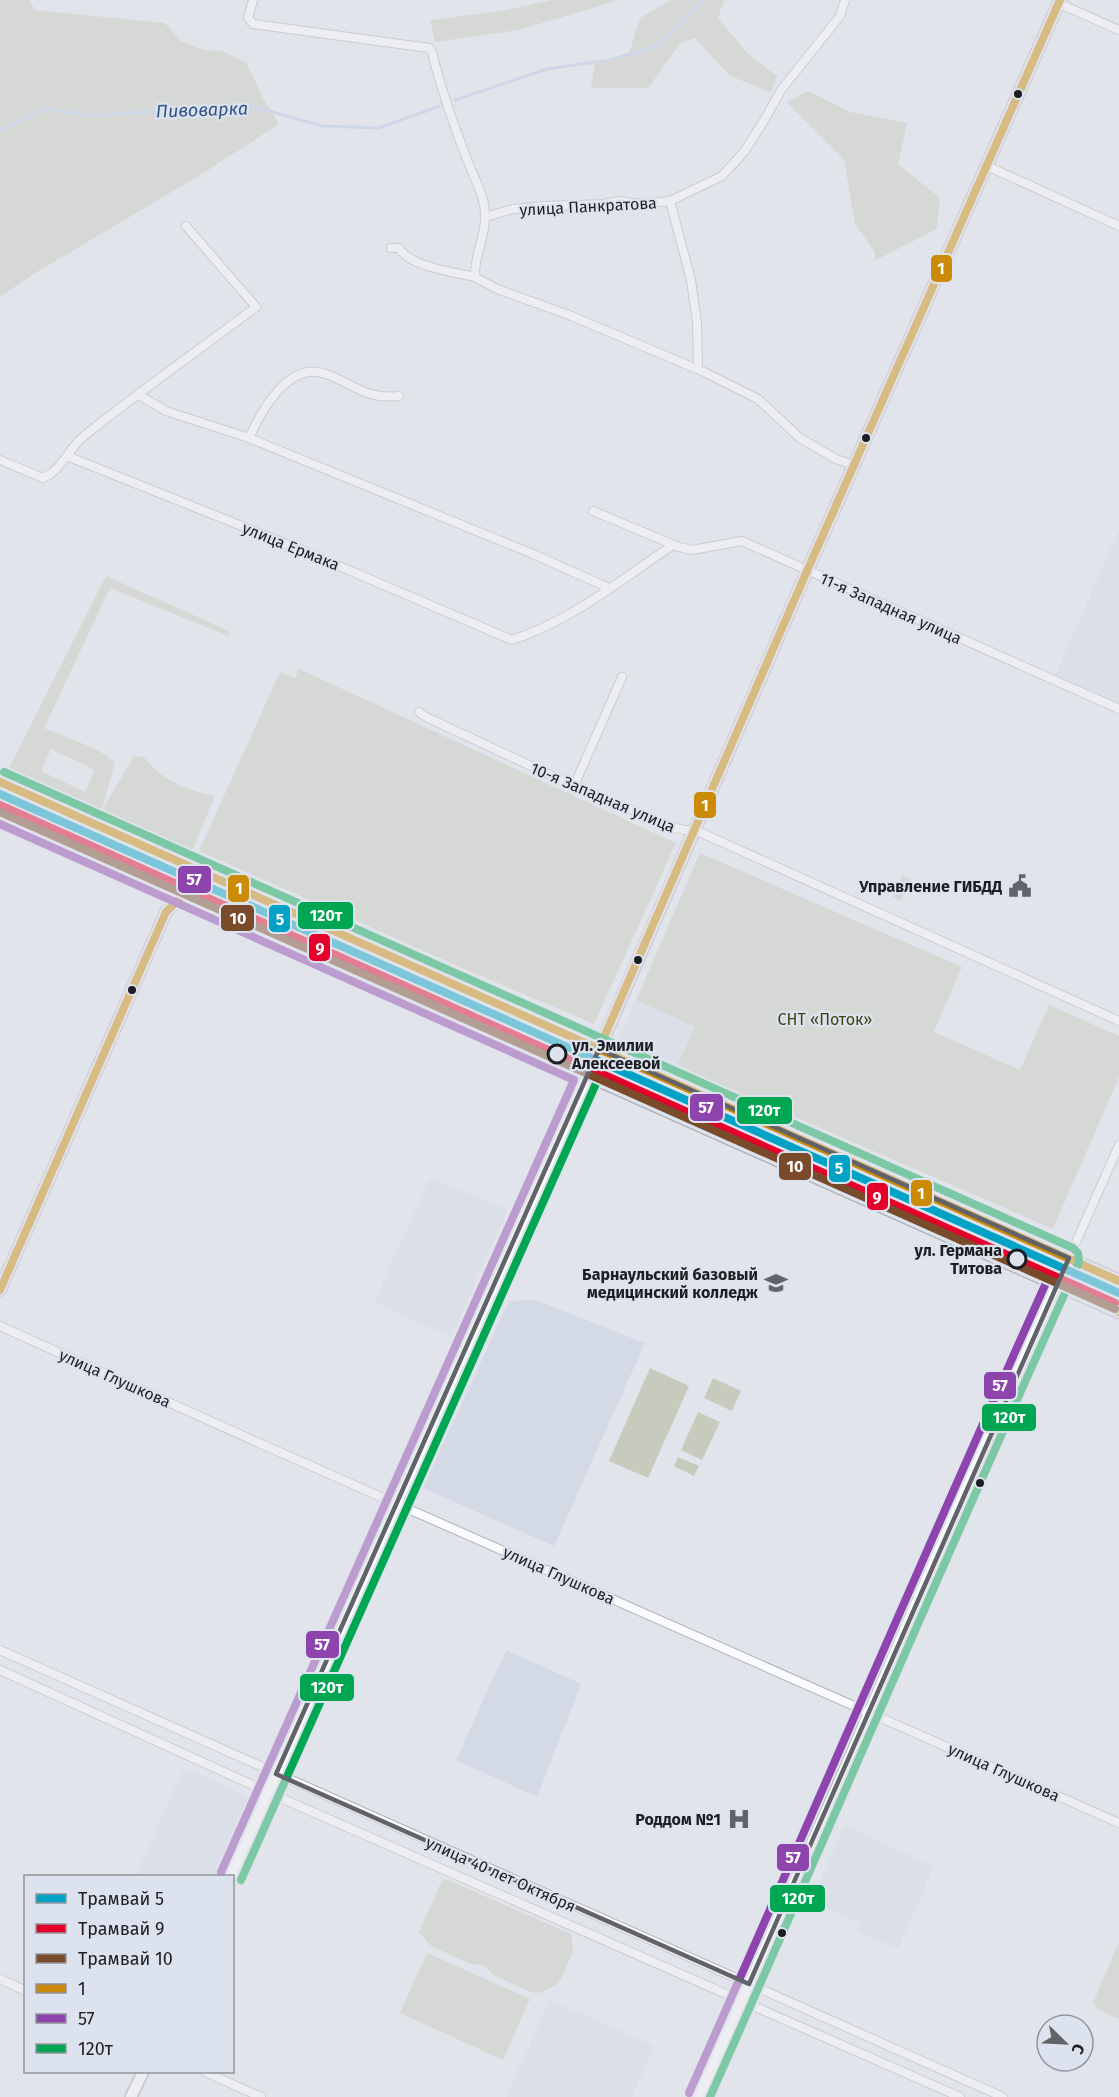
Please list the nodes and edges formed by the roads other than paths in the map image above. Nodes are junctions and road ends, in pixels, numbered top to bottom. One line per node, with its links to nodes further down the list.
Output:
1 (845, 0): 6 (street, улица Панкратова)
2 (1059, 1): 4 (street); 5 (street)
3 (251, 2): 7 (street)
4 (1119, 30)
5 (987, 166): 9 (street); 18 (street)
6 (670, 201): 7 (street, улица Панкратова); 12 (street)
7 (485, 217): 11 (street)
8 (186, 226): 13 (street)
9 (1119, 226)
10 (391, 248): 11 (street)
11 (475, 277): 12 (street)
12 (698, 369): 18 (street)
13 (139, 394): 15 (street); 16 (street)
14 (399, 396): 15 (street)
15 (249, 438): 22 (street)
16 (67, 456): 17 (street); 22 (street, улица Ермака)
17 (0, 460)
18 (854, 465): 21 (street)
19 (593, 511): 20 (street, 11-я Западная улица)
20 (673, 545): 21 (street, 11-я Западная улица); 22 (street)
21 (807, 571): 24 (street, 11-я Западная улица); 29 (street)
22 (609, 588)
23 (622, 677): 27 (street)
24 (1119, 709)
25 (418, 712): 27 (street, 10-я Западная улица)
26 (0, 782): 30 (main road)
27 (573, 786): 29 (street, 10-я Западная улица)
28 (0, 813): 31 (main road)
29 (695, 830): 32 (street, 10-я Западная улица); 33 (street)
30 (197, 870): 31 (street); 33 (main road)
31 (182, 896): 34 (main road); 39 (street)
32 (1119, 1021)
33 (599, 1049): 34 (street); 36 (main road)
34 (588, 1075): 38 (main road); 42 (street)
35 (1119, 1145): 36 (street)
36 (1069, 1258): 37 (main road); 38 (street)
37 (1119, 1281)
38 (1058, 1284): 40 (main road); 45 (street)
39 (0, 1290)
40 (1119, 1312)
41 (0, 1326): 42 (street, улица Глушкова)
42 (396, 1503): 45 (street, улица Глушкова); 46 (street)
43 (0, 1650): 46 (street, улица 40 лет Октября)
44 (0, 1670): 47 (street, улица 40 лет Октября)
45 (869, 1712): 48 (street, улица Глушкова); 51 (street)
46 (276, 1774): 47 (street); 51 (street, улица 40 лет Октября)
47 (269, 1791): 49 (street); 53 (street, улица 40 лет Октября)
48 (1119, 1823)
49 (231, 1875)
50 (0, 1979): 52 (street)
51 (749, 1984): 53 (street); 60 (street, улица 40 лет Октября)
52 (24, 1989)
53 (741, 2001): 58 (street); 59 (street, улица 40 лет Октября)
54 (143, 2073): 56 (street)
55 (207, 2073): 57 (street)
56 (131, 2097)
57 (261, 2097)
58 (699, 2097)
59 (960, 2097)
60 (1003, 2097)

